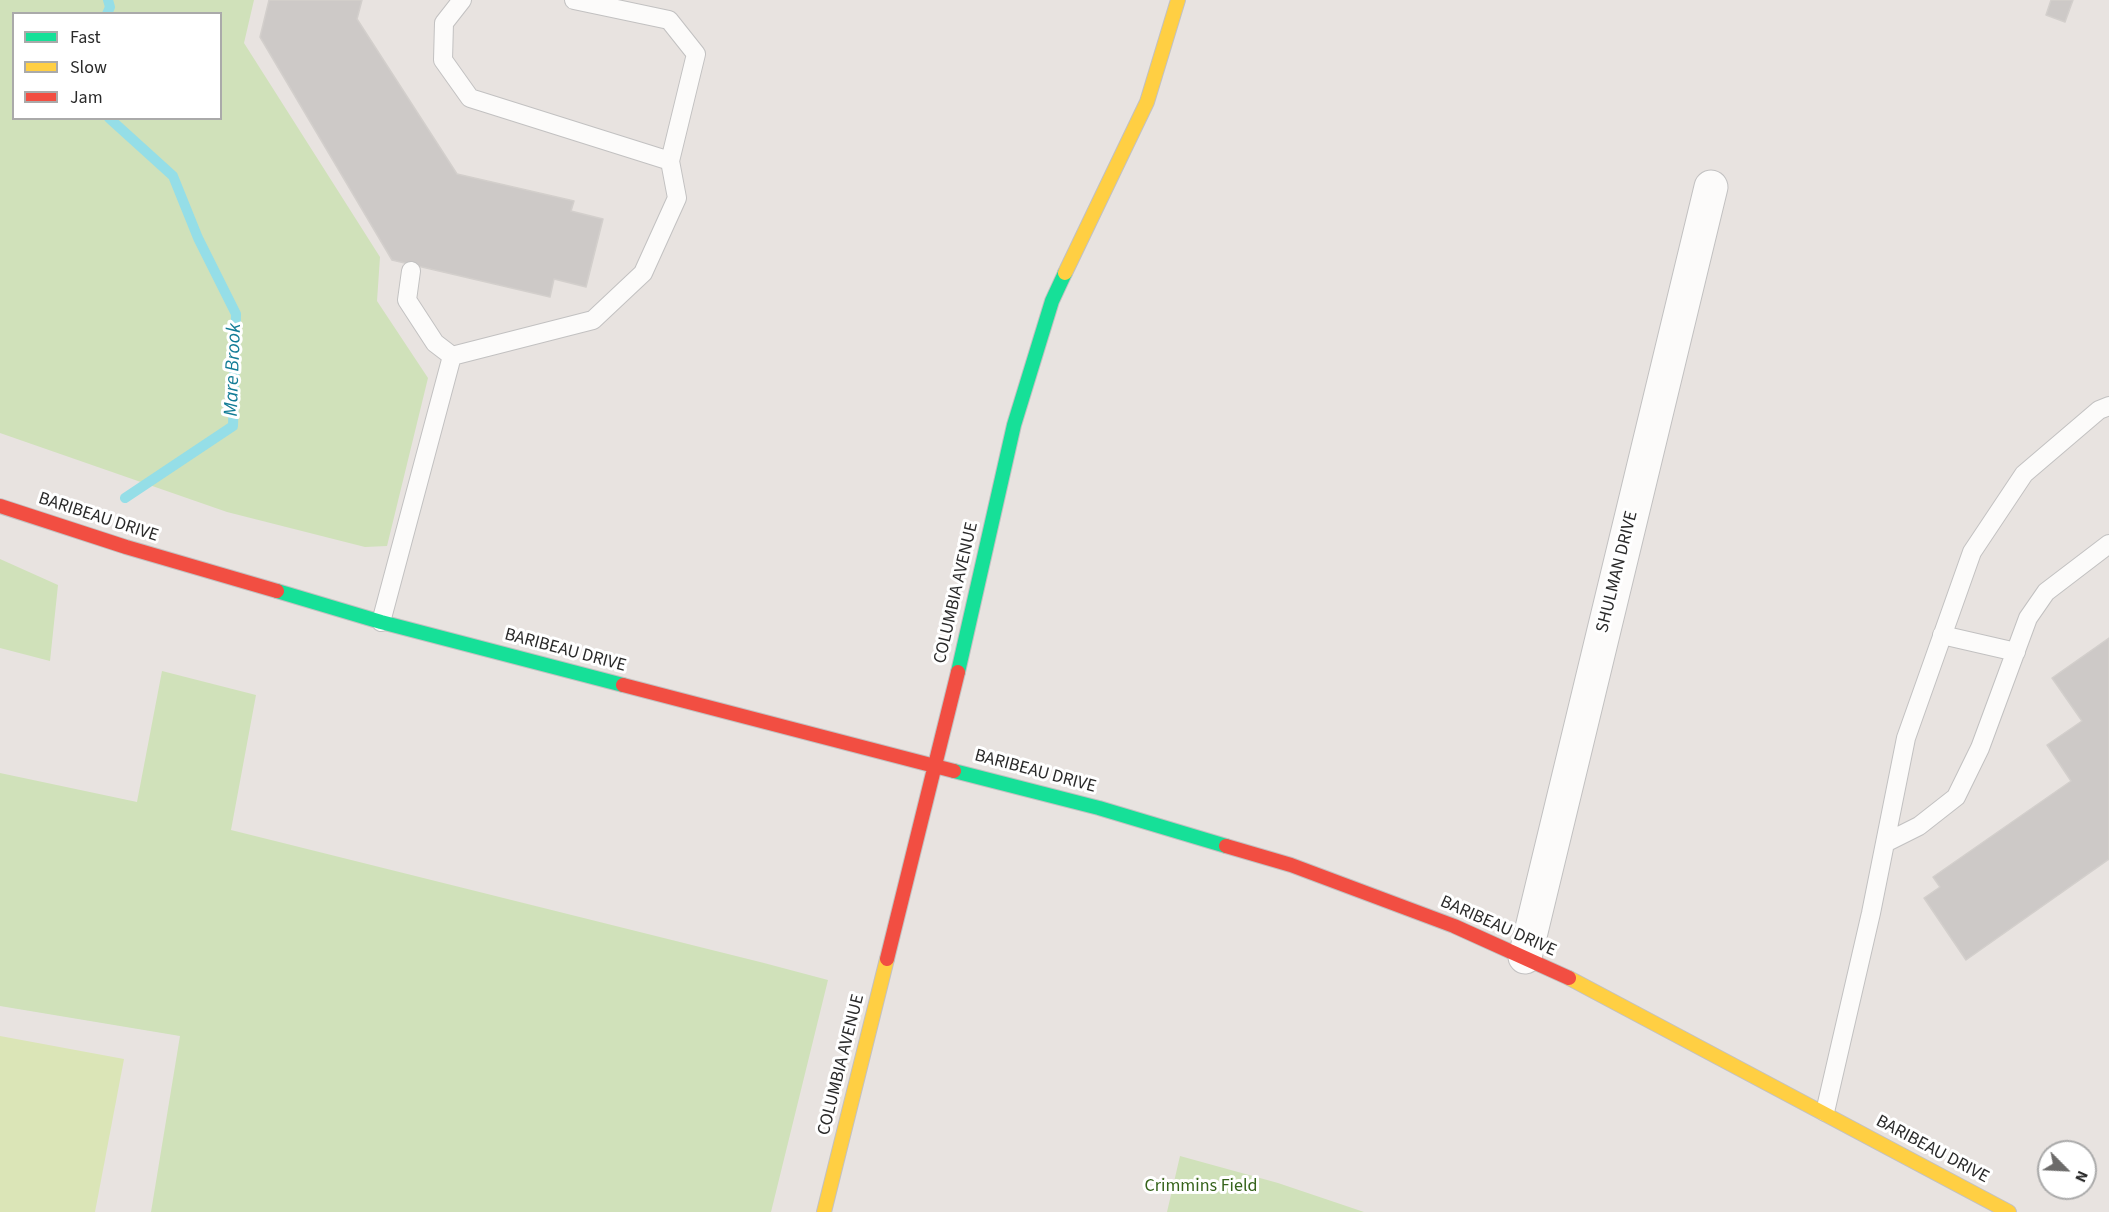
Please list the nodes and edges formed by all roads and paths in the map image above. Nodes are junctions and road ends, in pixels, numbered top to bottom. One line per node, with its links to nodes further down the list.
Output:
1 (462, 0): 4 (lane)
2 (574, 0): 4 (lane)
3 (1178, 0): 14 (street, COLUMBIA AVENUE)
4 (670, 161): 7 (lane)
5 (1711, 187): 16 (street, SHULMAN DRIVE)
6 (411, 271): 7 (lane)
7 (452, 356): 11 (lane)
8 (2109, 406): 12 (lane)
9 (0, 506): 11 (street, BARIBEAU DRIVE)
10 (2109, 544): 13 (lane)
11 (381, 622): 14 (street, BARIBEAU DRIVE)
12 (1942, 635): 13 (lane); 15 (lane)
13 (2016, 652): 15 (lane)
14 (936, 766): 16 (street, BARIBEAU DRIVE); 18 (street, COLUMBIA AVENUE)
15 (1885, 843): 17 (lane)
16 (1525, 957): 17 (street, BARIBEAU DRIVE)
17 (1825, 1112): 19 (street, BARIBEAU DRIVE)
18 (824, 1212)
19 (2009, 1212)

